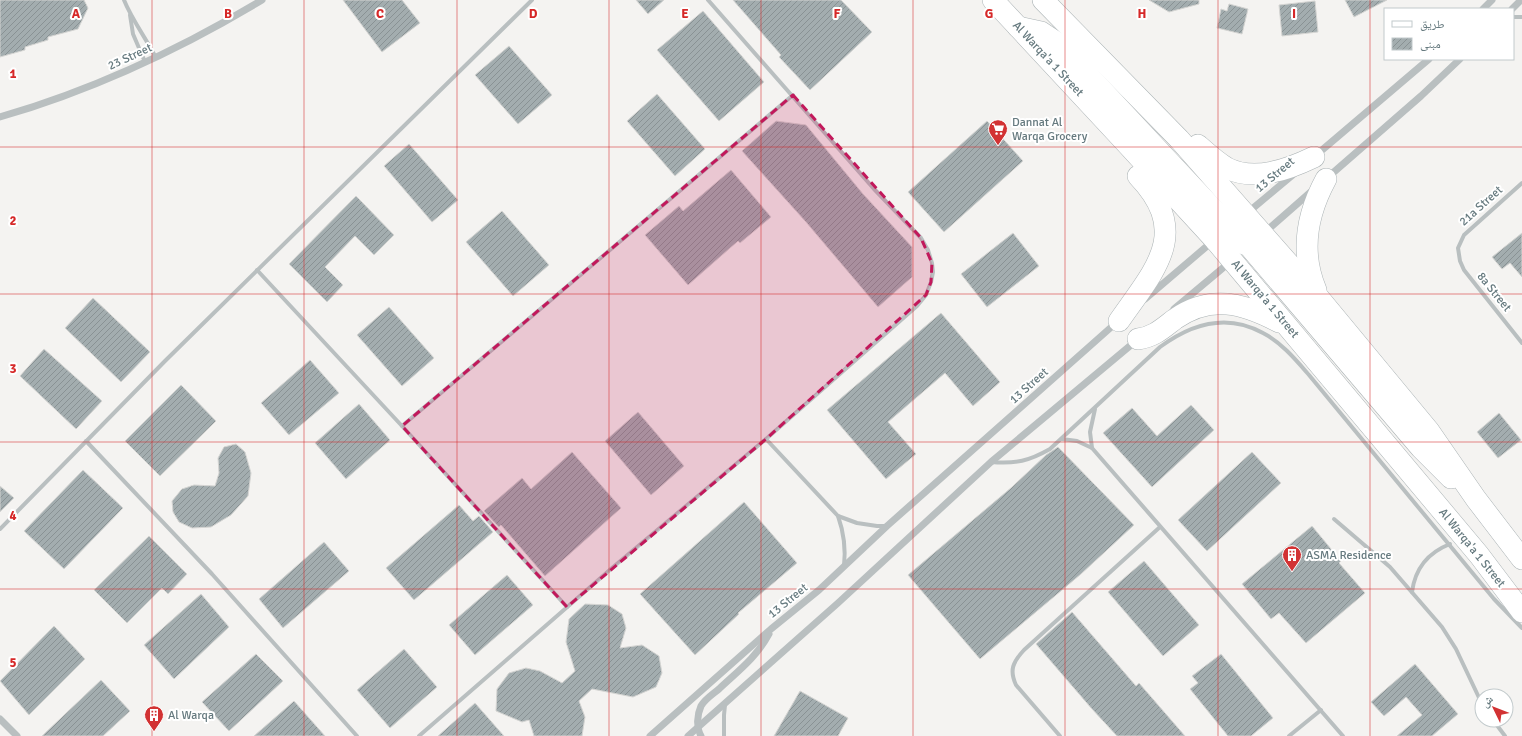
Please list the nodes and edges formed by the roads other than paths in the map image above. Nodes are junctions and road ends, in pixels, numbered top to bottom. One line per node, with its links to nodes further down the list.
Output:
1 (124, 0): 11 (street)
2 (262, 0): 13 (street, 23 Street)
3 (532, 0): 27 (street)
4 (708, 0): 17 (street)
5 (993, 0): 12 (main road, Al Warqa'a 1 Street)
6 (1043, 0): 19 (main road, Al Warqa'a 1 Street)
7 (1492, 0): 9 (street)
8 (1521, 0): 10 (street)
9 (1484, 8)
10 (1513, 8)
11 (130, 15): 13 (street); 16 (street)
12 (1018, 27): 20 (main road, Al Warqa'a 1 Street); 24 (main road)
13 (156, 58): 16 (street, 23 Street)
14 (1428, 60): 21 (street, 13 Street)
15 (1459, 60): 22 (street)
16 (146, 62): 18 (street, 23 Street)
17 (793, 95): 36 (street); 37 (street)
18 (0, 118)
19 (1179, 139): 21 (main road); 24 (main road, Al Warqa'a 1 Street)
20 (1126, 143): 24 (main road, Al Warqa'a 1 Street); 31 (main road)
21 (1314, 157): 24 (street, 13 Street)
22 (1326, 179): 26 (street); 28 (main road)
23 (1522, 183): 25 (street, 21a Street)
24 (1233, 224): 26 (main road, Al Warqa'a 1 Street); 26 (main road); 31 (street, 13 Street)
25 (1458, 248): 34 (street, 8a Street)
26 (1245, 249): 28 (main road, Al Warqa'a 1 Street); 29 (street); 32 (main road, Al Warqa'a 1 Street); 42 (main road)
27 (257, 270): 36 (street); 39 (street)
28 (1320, 298): 42 (main road, Al Warqa'a 1 Street)
29 (1169, 314)
30 (1163, 319): 33 (street)
31 (1119, 321): 45 (street, 13 Street)
32 (1288, 327): 33 (main road); 53 (main road, Al Warqa'a 1 Street)
33 (1138, 339): 41 (street)
34 (1522, 343)
35 (1095, 408): 38 (street); 40 (street); 48 (street)
36 (402, 426): 52 (street)
37 (766, 439): 43 (street); 52 (street)
38 (1062, 439): 40 (street); 41 (street)
39 (86, 441): 47 (street); 62 (street)
40 (1092, 448): 46 (street)
41 (991, 462): 57 (street)
42 (1476, 499): 49 (main road, Al Warqa'a 1 Street)
43 (838, 516): 45 (street); 50 (street)
44 (1334, 519): 51 (street)
45 (887, 526): 50 (street, 13 Street)
46 (1160, 527): 58 (street); 68 (street)
47 (0, 529)
48 (1450, 544): 51 (street); 55 (street)
49 (1522, 559)
50 (844, 568): 54 (street, 13 Street)
51 (1412, 592): 56 (street)
52 (567, 607): 63 (street)
53 (1522, 612)
54 (771, 628): 60 (street); 64 (street, 13 Street)
55 (1522, 628)
56 (1474, 688)
57 (725, 704): 60 (street); 67 (street)
58 (1320, 710): 69 (street); 70 (street)
59 (0, 719): 61 (street)
60 (698, 728): 65 (street); 66 (street)
61 (17, 736)
62 (357, 736)
63 (419, 736)
64 (650, 736)
65 (688, 736)
66 (701, 736)
67 (724, 736)
68 (1060, 736)
69 (1289, 736)
70 (1343, 736)

